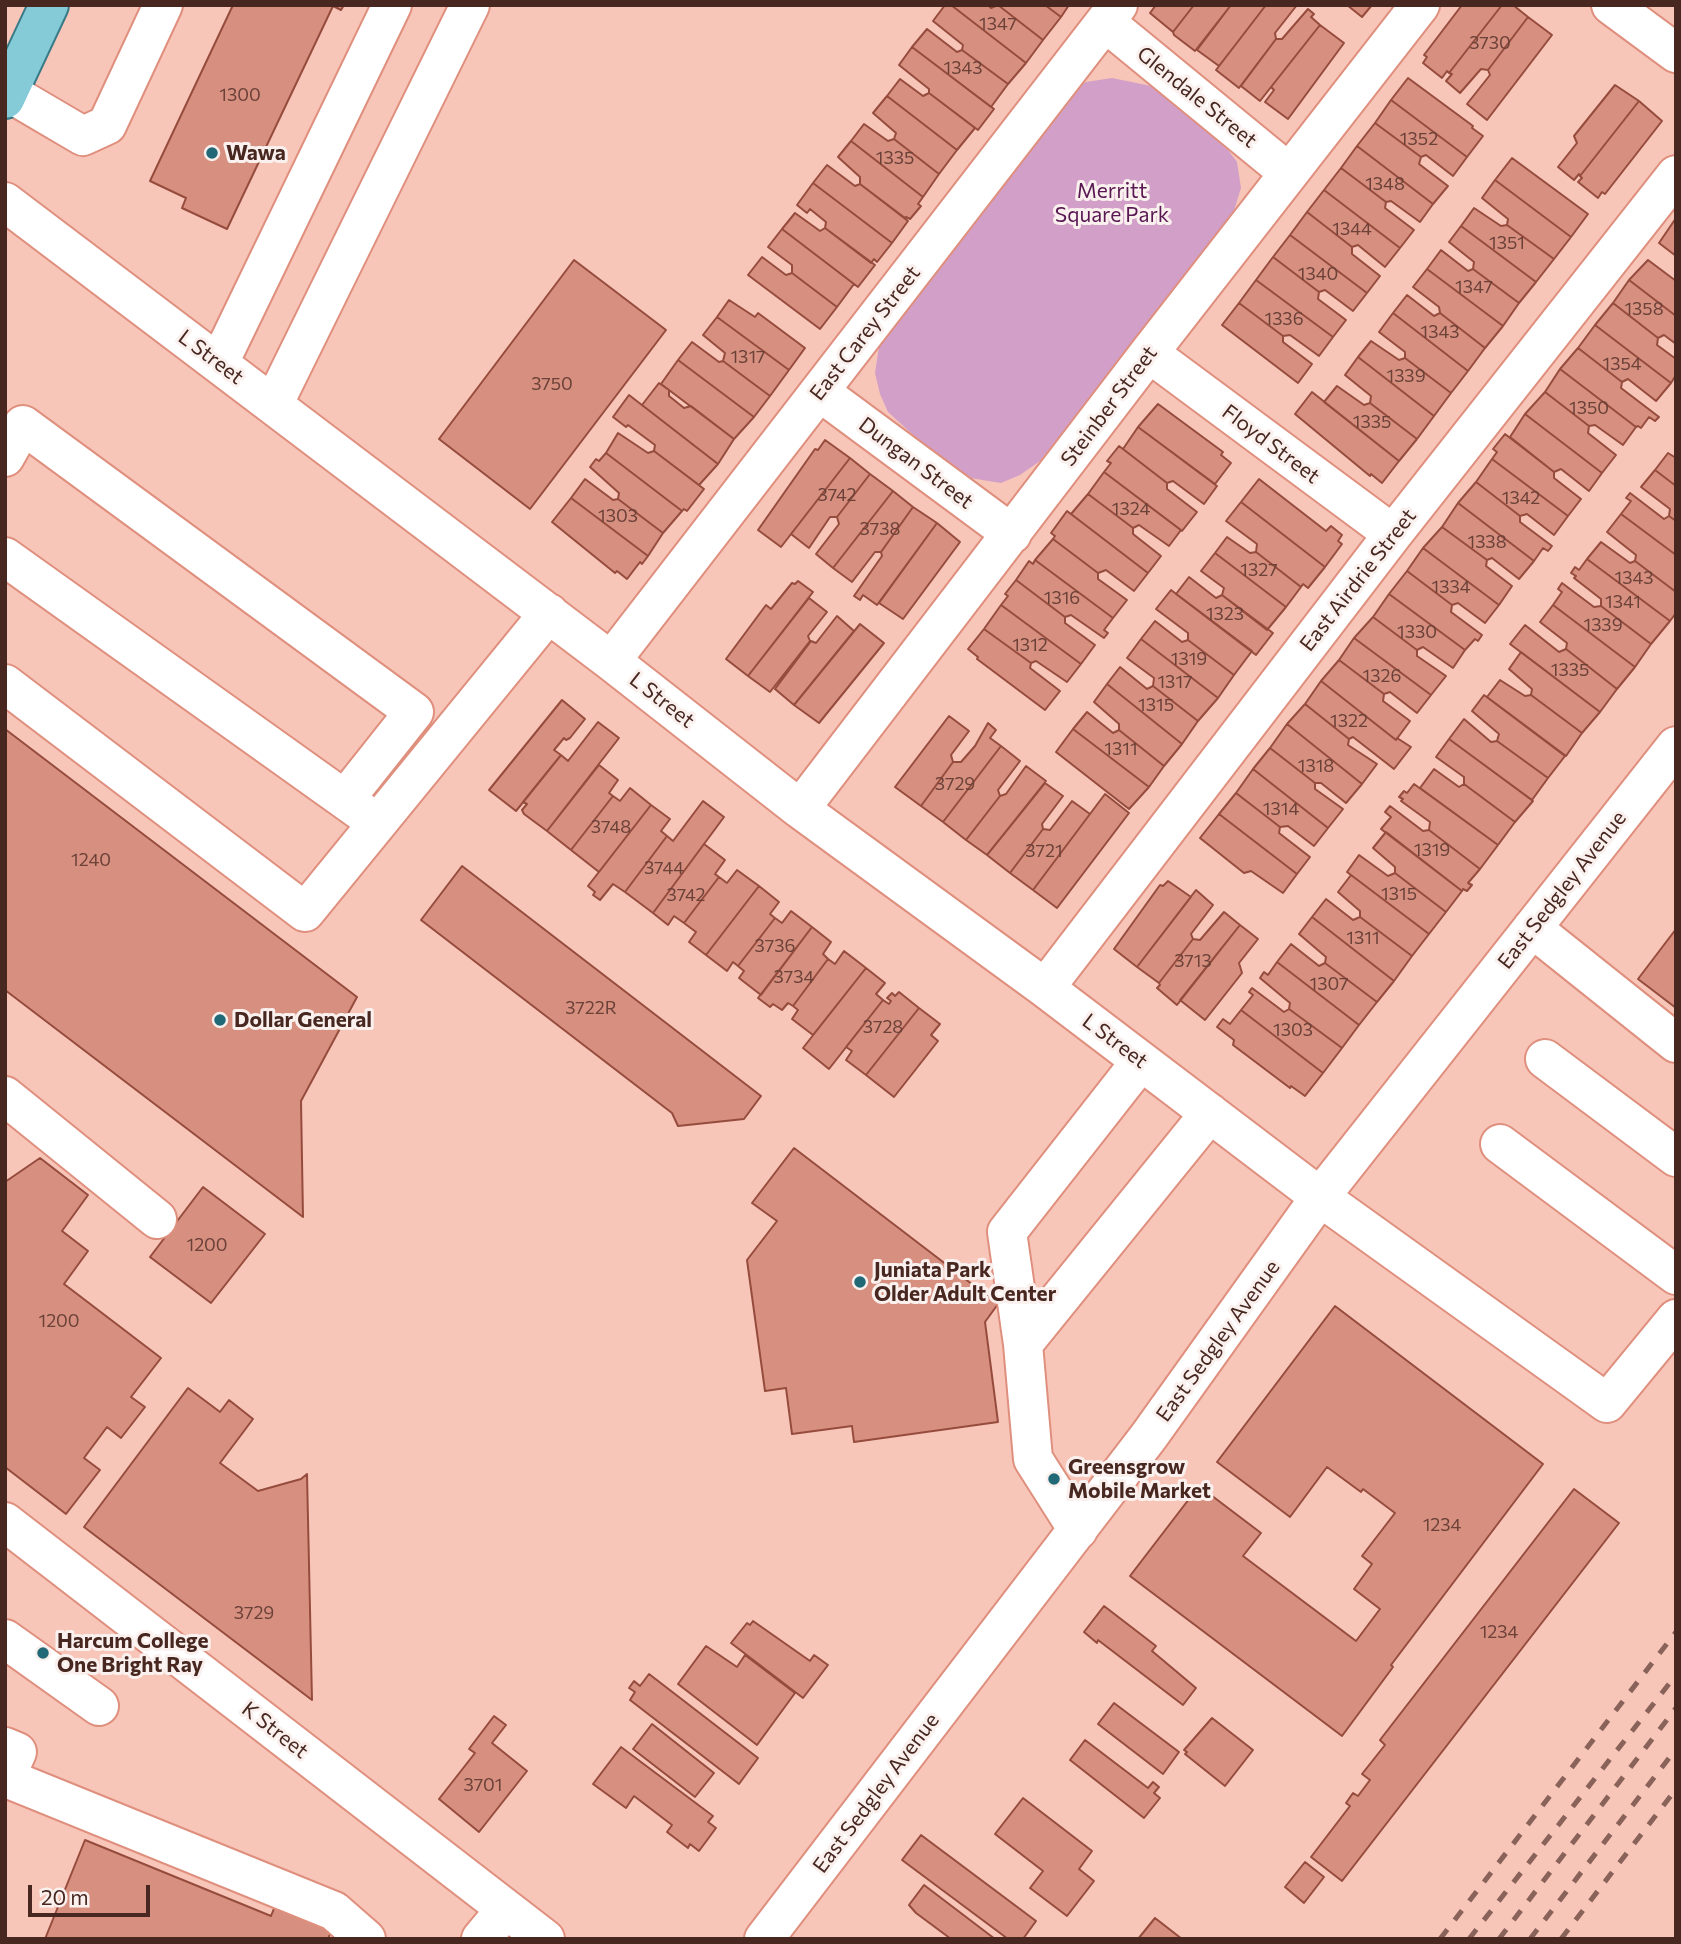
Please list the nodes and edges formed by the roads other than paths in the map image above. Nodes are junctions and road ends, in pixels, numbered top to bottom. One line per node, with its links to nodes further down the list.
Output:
1 (49, 5): 9 (main road)
2 (163, 5): 9 (street)
3 (392, 5): 14 (street)
4 (470, 5): 16 (street)
5 (1420, 5): 10 (street, Steinber Street)
6 (1611, 5): 8 (street)
7 (1112, 14): 10 (street, Glendale Street); 15 (street, East Carey Street)
8 (1676, 53)
9 (7, 96)
10 (1289, 173): 13 (street, Steinber Street)
11 (1676, 176): 19 (street, East Airdrie Street)
12 (5, 202): 14 (street, L Street)
13 (1149, 353): 18 (street, Steinber Street); 19 (street, Floyd Street)
14 (219, 363): 16 (street, L Street)
15 (820, 392): 18 (street, Dungan Street); 22 (street, East Carey Street)
16 (273, 405): 21 (street, L Street)
17 (5, 457): 25 (street)
18 (1012, 534): 26 (street, Steinber Street)
19 (1393, 534): 29 (street, East Airdrie Street)
20 (5, 557): 25 (street)
21 (549, 613): 22 (street, L Street); 27 (street)
22 (611, 661): 26 (street, L Street)
23 (5, 684): 27 (street)
24 (1676, 746): 28 (street, East Sedgley Avenue)
25 (345, 799): 27 (street)
26 (800, 809): 29 (street, L Street)
27 (378, 823)
28 (1532, 928): 30 (street); 37 (street, East Sedgley Avenue)
29 (1045, 988): 32 (street, L Street)
30 (1676, 1043)
31 (1545, 1059): 36 (street)
32 (1140, 1060): 34 (street, L Street); 41 (street)
33 (5, 1096): 38 (street)
34 (1210, 1113): 37 (street, L Street); 41 (street)
35 (1500, 1144): 39 (street)
36 (1676, 1157)
37 (1320, 1197): 40 (street, L Street); 43 (street, East Sedgley Avenue)
38 (157, 1219)
39 (1676, 1275)
40 (1676, 1319)
41 (1023, 1344): 43 (street)
42 (5, 1522): 48 (street, K Street)
43 (1077, 1530): 52 (street, East Sedgley Avenue)
44 (5, 1639): 45 (street)
45 (5, 1669)
46 (5, 1747): 47 (street)
47 (5, 1779): 49 (street)
48 (506, 1909): 50 (street); 51 (street, K Street)
49 (366, 1939)
50 (481, 1939)
51 (545, 1939)
52 (764, 1939)

